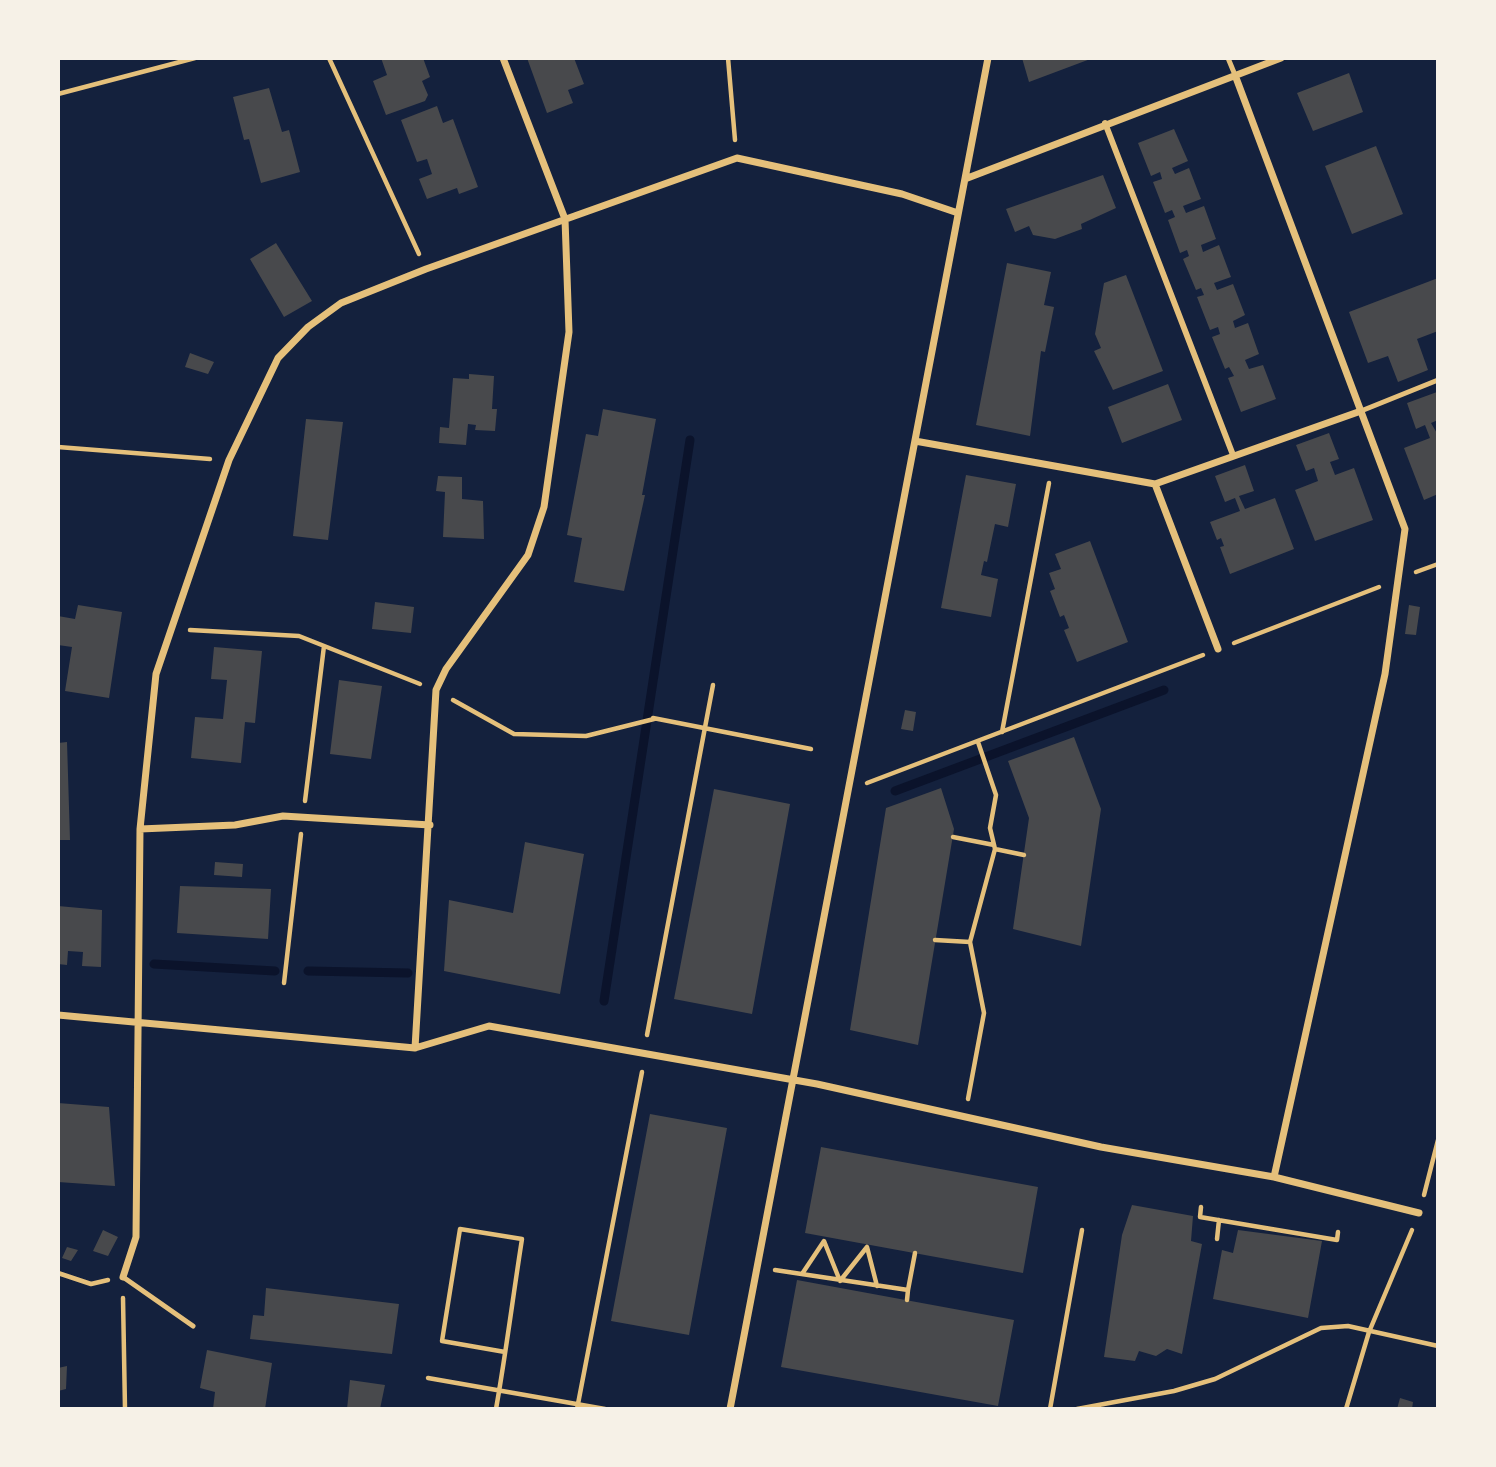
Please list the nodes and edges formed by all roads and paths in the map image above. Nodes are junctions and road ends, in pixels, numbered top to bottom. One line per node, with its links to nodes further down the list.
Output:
1 (195, 58): 9 (path)
2 (329, 58): 15 (path)
3 (503, 58): 14 (street)
4 (728, 58): 11 (path)
5 (988, 58): 12 (street)
6 (1228, 58): 8 (lane)
7 (1281, 58): 8 (street)
8 (1235, 75): 10 (street); 17 (street)
9 (58, 94)
10 (1105, 122): 12 (street); 20 (street)
11 (737, 158): 13 (street); 14 (street)
12 (965, 179): 13 (street)
13 (958, 214): 18 (street)
14 (565, 219): 15 (street); 28 (street)
15 (426, 269): 21 (street)
16 (1438, 380): 17 (lane)
17 (1361, 411): 20 (street); 24 (street)
18 (915, 441): 22 (street); 33 (street)
19 (58, 447): 21 (path)
20 (1233, 455): 23 (street)
21 (229, 460): 25 (street)
22 (1052, 467): 23 (street); 30 (path)
23 (1155, 484): 26 (street)
24 (1398, 579): 26 (path); 50 (street)
25 (171, 629): 28 (path); 35 (street)
26 (1218, 649): 30 (path)
27 (713, 685): 29 (path)
28 (436, 690): 29 (path); 34 (street)
29 (705, 730): 32 (path); 46 (path)
30 (1001, 733): 31 (path)
31 (978, 742): 33 (path); 37 (path)
32 (811, 749)
33 (849, 784): 47 (street)
34 (430, 825): 35 (street); 45 (street)
35 (140, 829): 44 (street)
36 (953, 837): 37 (path)
37 (994, 847): 38 (path); 40 (path)
38 (1024, 855)
39 (935, 940): 40 (path)
40 (970, 942): 48 (path)
41 (286, 963): 42 (path)
42 (284, 983)
43 (58, 1015): 44 (street)
44 (136, 1023): 45 (street); 61 (street)
45 (415, 1048): 46 (street)
46 (644, 1054): 47 (street); 72 (path)
47 (792, 1080): 48 (street); 58 (street)
48 (965, 1117): 50 (street)
49 (1438, 1140): 52 (path)
50 (1274, 1177): 52 (street)
51 (1201, 1207): 53 (path)
52 (1419, 1213): 67 (path)
53 (1219, 1220): 55 (path); 56 (path)
54 (1082, 1230): 77 (path)
55 (1338, 1232)
56 (1217, 1239)
57 (915, 1253): 64 (path)
58 (757, 1266): 60 (path); 76 (street)
59 (58, 1273): 61 (path)
60 (802, 1274): 62 (path); 62 (path)
61 (123, 1277): 66 (lane); 73 (path)
62 (840, 1281): 63 (path); 63 (path)
63 (877, 1286): 64 (path)
64 (908, 1290): 65 (path)
65 (907, 1300)
66 (193, 1326)
67 (1369, 1332): 68 (path); 78 (path); 79 (path)
68 (1438, 1346)
69 (505, 1352): 69 (path); 71 (path)
70 (428, 1378): 71 (path)
71 (499, 1391): 72 (path); 74 (path)
72 (577, 1406): 75 (path)
73 (125, 1409)
74 (496, 1409)
75 (606, 1409)
76 (730, 1409)
77 (1050, 1409)
78 (1077, 1409)
79 (1346, 1409)

